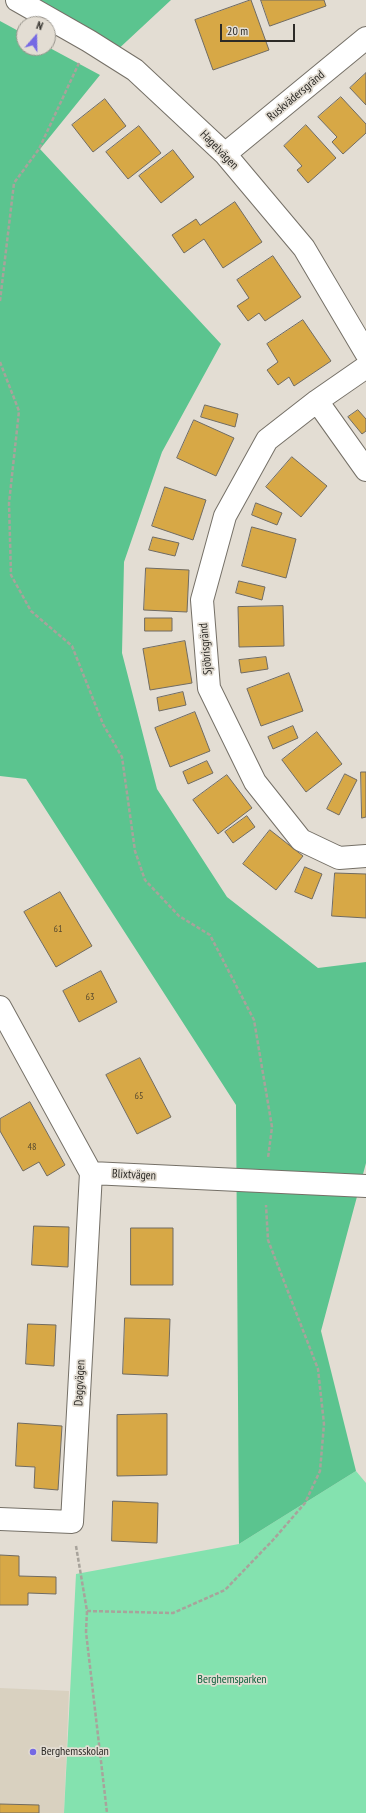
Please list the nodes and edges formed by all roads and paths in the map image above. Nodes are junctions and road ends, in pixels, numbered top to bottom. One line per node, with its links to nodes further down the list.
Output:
1 (17, 0): 3 (street, Hagelvägen)
2 (366, 38): 4 (street, Ruskvädersgränd)
3 (89, 41): 4 (street, Hagelvägen); 5 (path)
4 (225, 154): 6 (street, Hagelvägen)
5 (0, 301)
6 (366, 354)
7 (0, 362): 14 (path)
8 (366, 367): 9 (street, Sjöbrisgränd)
9 (317, 401): 10 (street); 11 (street, Sjöbrisgränd)
10 (366, 470)
11 (366, 856)
12 (0, 1007): 13 (street)
13 (91, 1173): 14 (street, Blixtvägen); 17 (street, Daggvägen)
14 (265, 1182): 15 (street, Blixtvägen); 18 (path)
15 (366, 1186)
16 (0, 1519): 17 (street)
17 (72, 1522): 18 (path)
18 (87, 1611): 19 (path)
19 (107, 1813)

